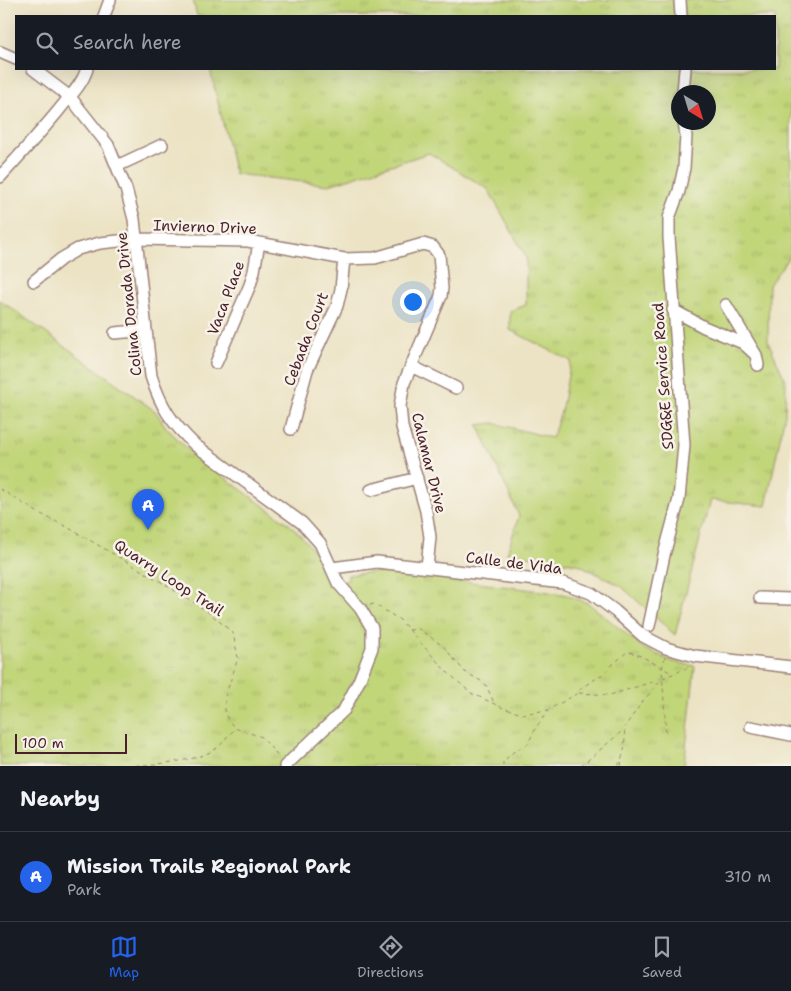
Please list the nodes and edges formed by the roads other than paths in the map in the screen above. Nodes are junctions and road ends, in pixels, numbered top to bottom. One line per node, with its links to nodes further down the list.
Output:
1 (110, 0): 3 (street)
2 (680, 0): 4 (street)
3 (104, 15)
4 (681, 15)
5 (0, 52): 6 (street)
6 (15, 60)
7 (33, 70): 11 (street, Colina Dorada Drive)
8 (87, 70): 11 (street)
9 (684, 70): 10 (street)
10 (683, 85)
11 (70, 97): 14 (street, Colina Dorada Drive); 15 (street)
12 (685, 130): 22 (street, SDG&E Service Road)
13 (162, 145): 14 (street)
14 (117, 166): 16 (street, Colina Dorada Drive)
15 (0, 177)
16 (136, 239): 17 (street, Invierno Drive); 20 (street, Invierno Drive); 23 (street, Colina Dorada Drive)
17 (259, 243): 19 (street, Invierno Drive); 25 (street, Vaca Place)
18 (439, 254): 19 (street, Invierno Drive); 26 (street, Calamar Drive)
19 (344, 260): 28 (street, Cebada Court)
20 (34, 281)
21 (726, 305): 22 (street)
22 (673, 310): 35 (street, SDG&E Service Road)
23 (146, 330): 24 (street); 32 (street, Colina Dorada Drive)
24 (115, 334)
25 (216, 363)
26 (411, 366): 27 (street); 29 (street, Calamar Drive)
27 (456, 388)
28 (291, 429)
29 (417, 478): 30 (street); 31 (street, Calamar Drive)
30 (371, 490)
31 (427, 567): 32 (street, Calle de Vida); 36 (street, Calle de Vida)
32 (332, 568): 39 (street, Colina Dorada Drive)
33 (760, 598): 34 (street)
34 (791, 599)
35 (649, 626)
36 (791, 667)
37 (751, 727): 38 (street)
38 (791, 735)
39 (282, 762)

